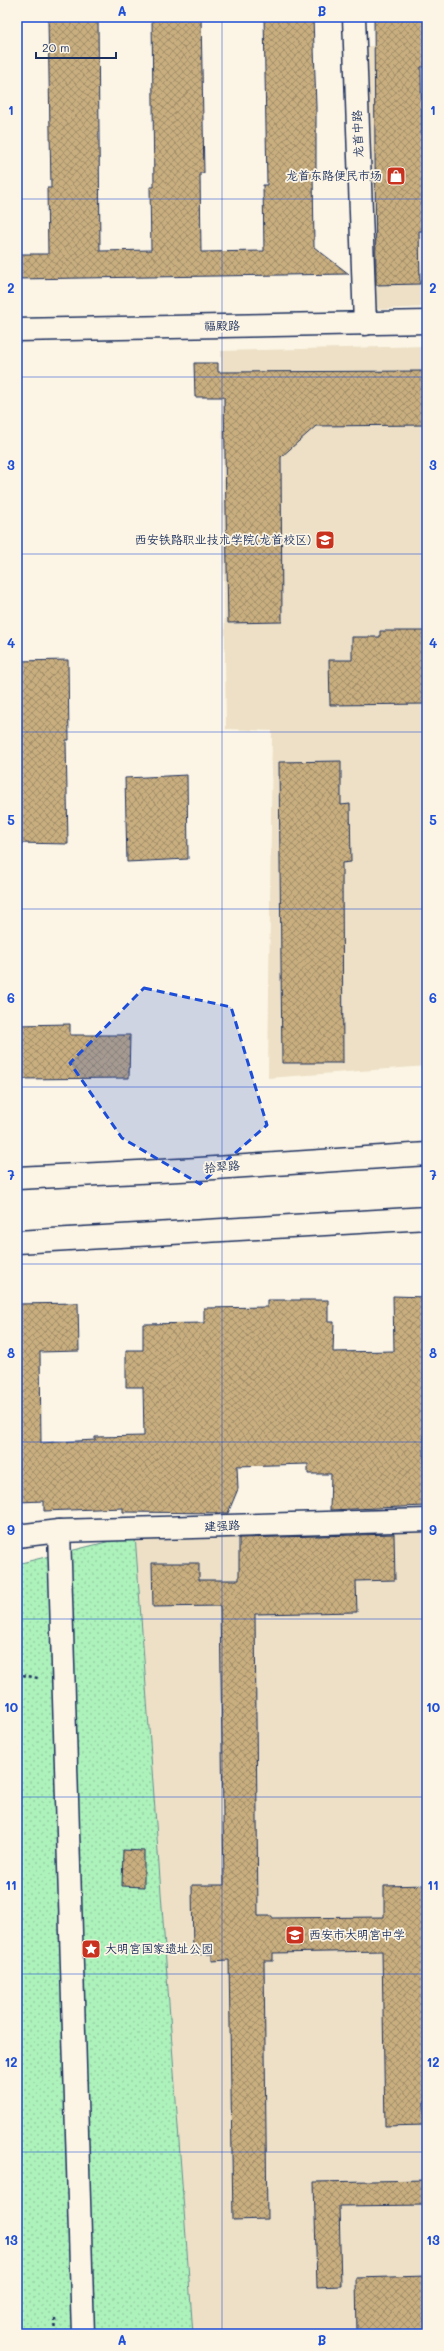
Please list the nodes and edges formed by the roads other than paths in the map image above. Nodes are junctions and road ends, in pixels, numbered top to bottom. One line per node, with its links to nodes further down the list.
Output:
1 (354, 17): 3 (street, 龙首中路)
2 (427, 322): 3 (street, 福殿路)
3 (365, 324): 4 (street, 福殿路)
4 (17, 330)
5 (427, 1154): 6 (street, 拾翠路)
6 (17, 1178)
7 (427, 1218): 8 (street)
8 (17, 1242)
9 (427, 1520): 10 (street, 建强路)
10 (59, 1531): 11 (street, 建强路); 12 (street)
11 (17, 1536)
12 (83, 2334)

